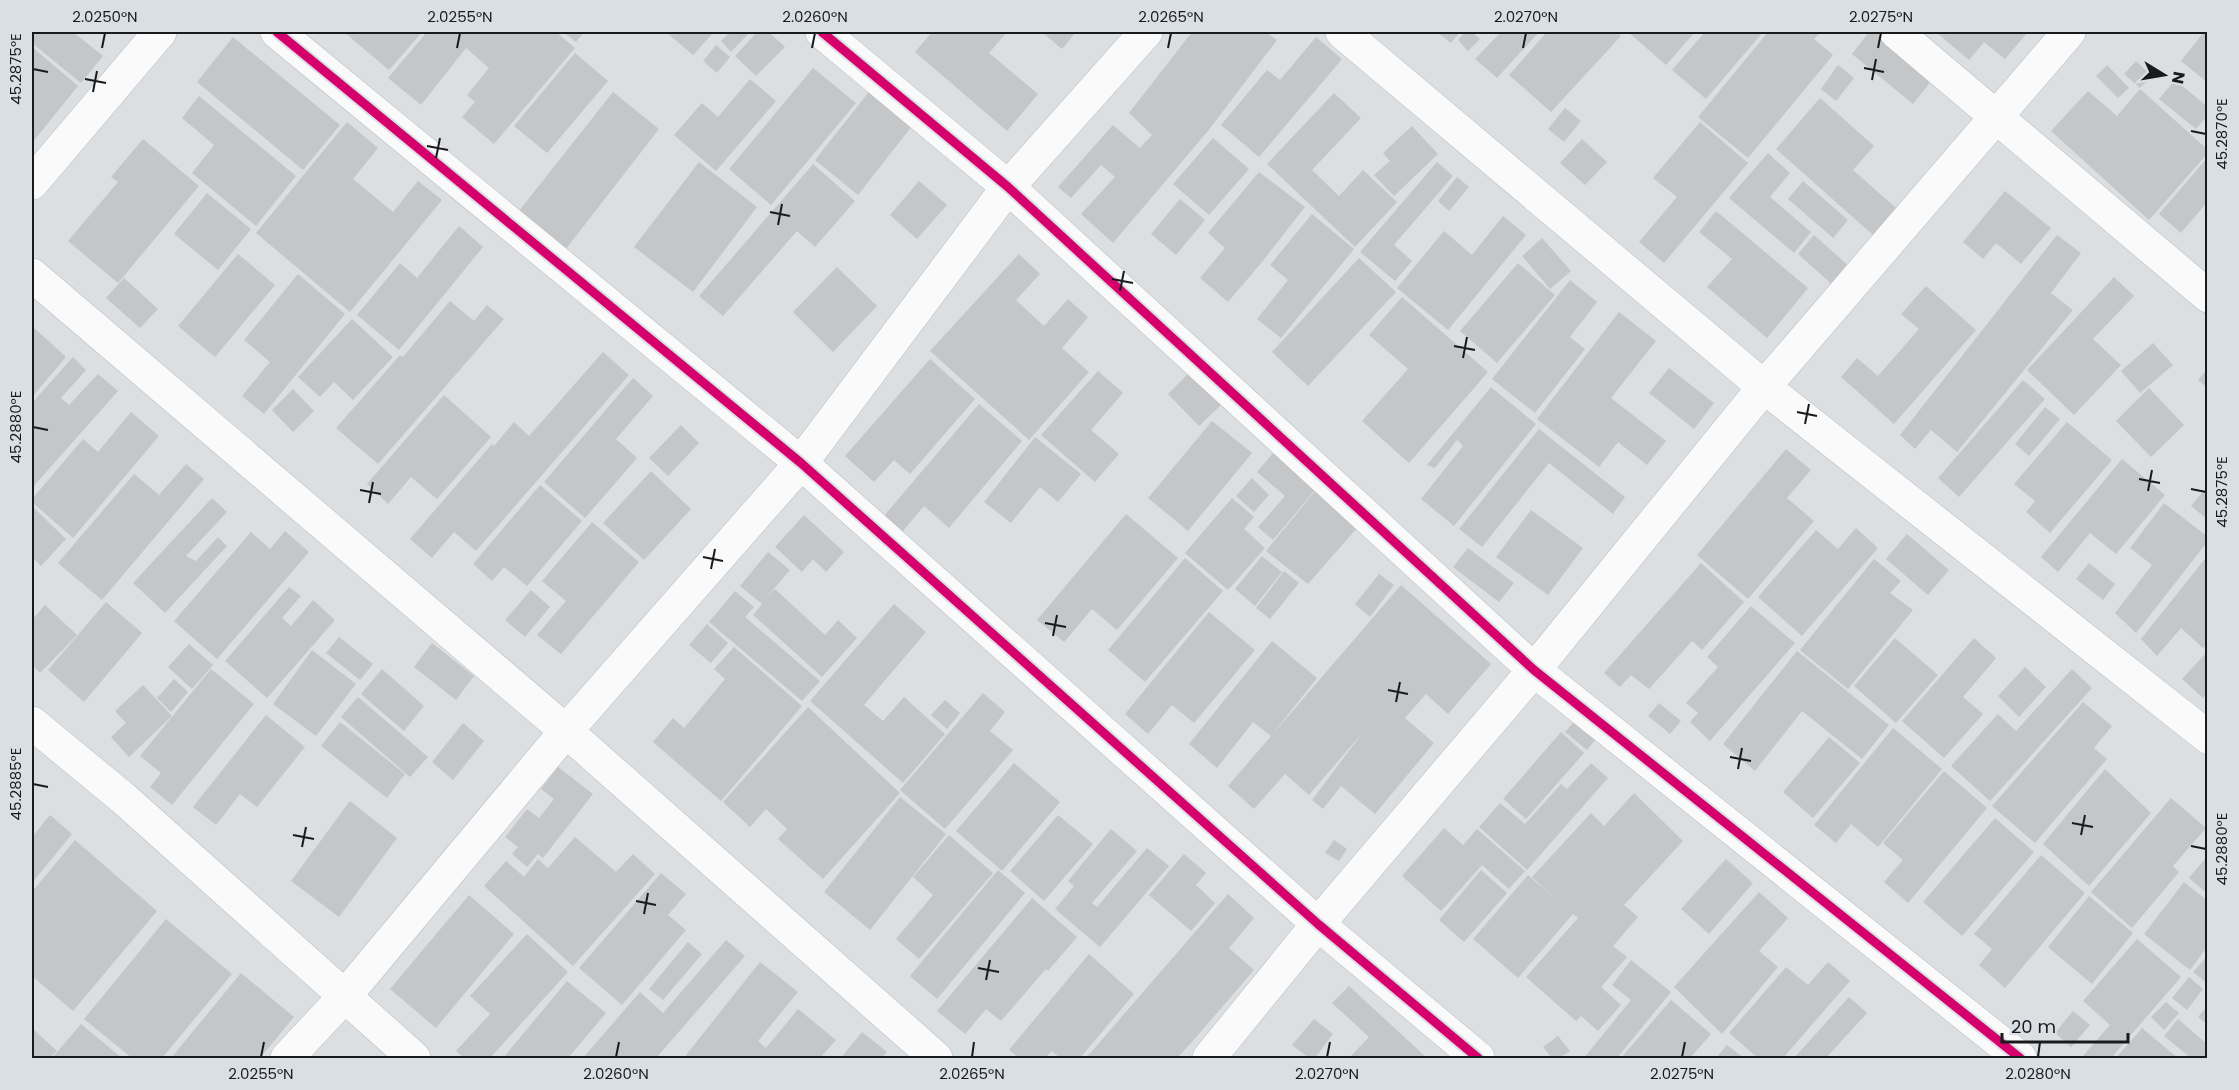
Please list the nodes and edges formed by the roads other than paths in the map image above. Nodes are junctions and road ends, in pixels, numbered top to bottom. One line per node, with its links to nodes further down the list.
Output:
1 (160, 32): 9 (street)
2 (276, 32): 14 (street)
3 (822, 32): 10 (street)
4 (1146, 32): 10 (street)
5 (1342, 32): 13 (street)
6 (1896, 32): 8 (street)
7 (2069, 32): 8 (street)
8 (1996, 116): 12 (street); 13 (street)
9 (32, 183)
10 (1008, 187): 14 (street); 15 (street)
11 (32, 274): 17 (street)
12 (2208, 296)
13 (1764, 387): 15 (street); 18 (street)
14 (801, 463): 17 (street); 19 (street)
15 (1534, 670): 19 (street); 26 (street)
16 (32, 723): 20 (street)
17 (566, 730): 20 (street); 23 (street)
18 (2208, 737)
19 (1318, 924): 24 (street); 25 (street)
20 (345, 996): 21 (street); 22 (street)
21 (287, 1059)
22 (414, 1059)
23 (936, 1059)
24 (1209, 1059)
25 (1478, 1059)
26 (2020, 1059)

